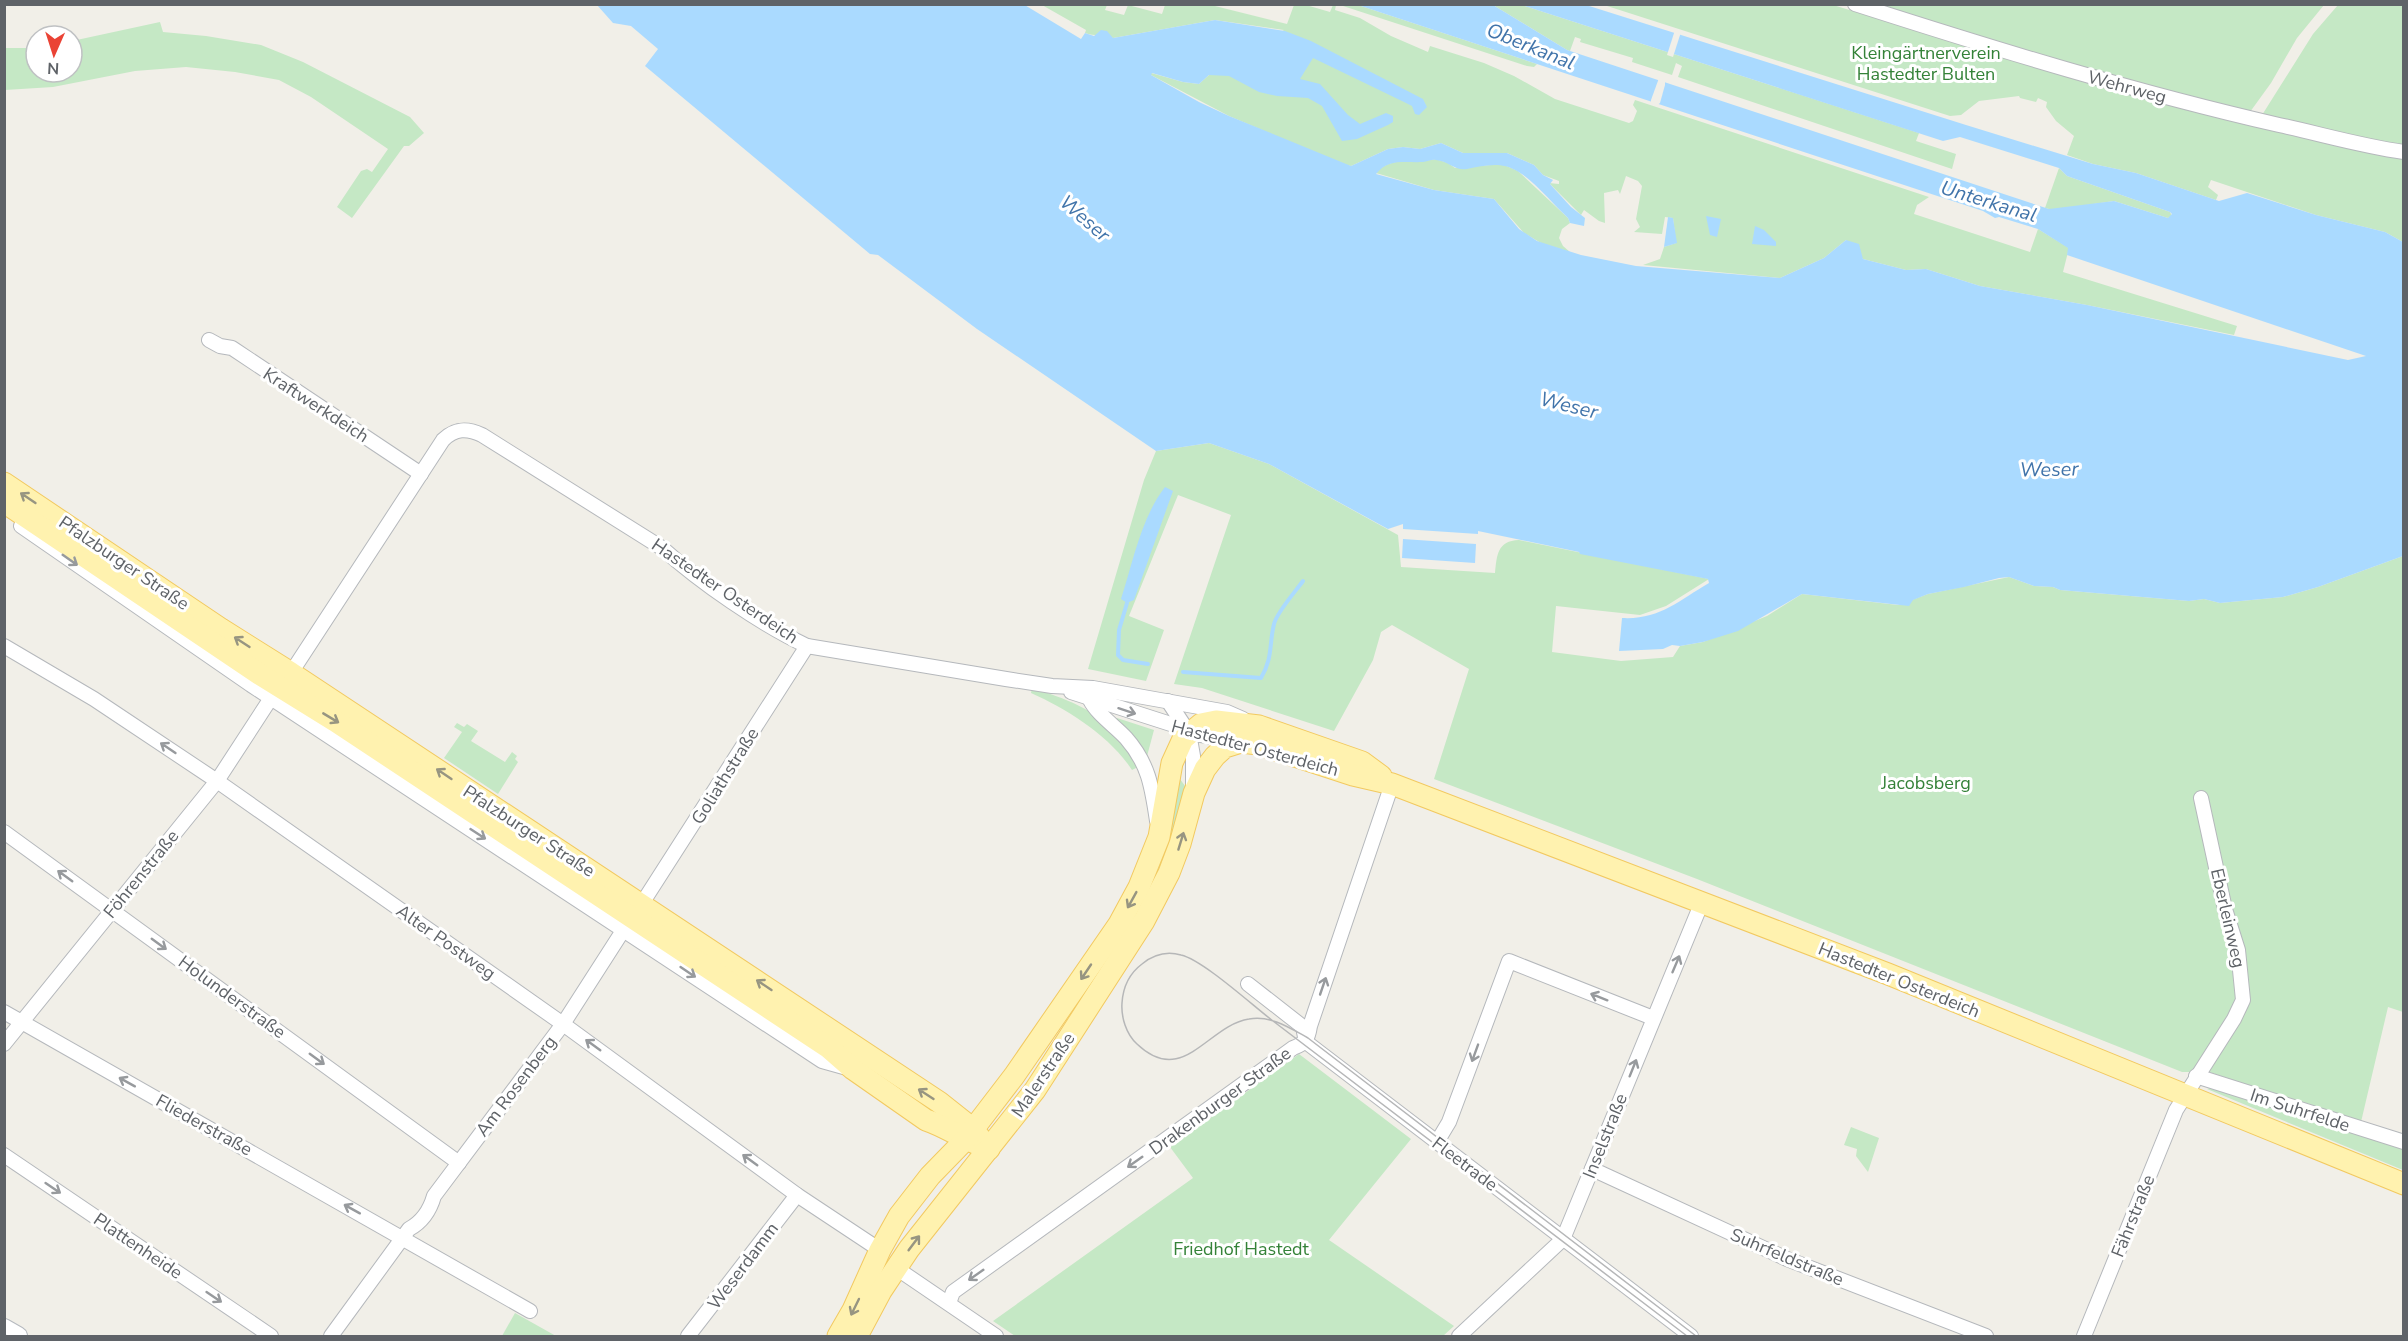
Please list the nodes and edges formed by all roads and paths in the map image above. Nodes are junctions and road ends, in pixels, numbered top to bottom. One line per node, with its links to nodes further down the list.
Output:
1 (1855, 4): 2 (street, Wehrweg)
2 (2403, 152)
3 (209, 340): 5 (street, Kraftwerkdeich)
4 (461, 430): 5 (street, Föhrenstraße); 9 (street, Hastedter Osterdeich)
5 (421, 474): 10 (street, Föhrenstraße)
6 (4, 483): 10 (main road, Pfalzburger Straße, one-way to 6)
7 (5, 513): 10 (main road, Pfalzburger Straße, one-way to 10)
8 (4, 646): 18 (street, Alter Postweg, one-way to 8)
9 (807, 646): 11 (street, Hastedter Osterdeich); 26 (street, Goliathstraße)
10 (281, 686): 18 (street, Föhrenstraße); 26 (main road, Pfalzburger Straße, one-way to 10); 28 (street, Pfalzburger Straße, one-way to 28); 36 (main road, Pfalzburger Straße, one-way to 36)
11 (1052, 686): 12 (street, Hastedter Osterdeich); 13 (street, Hastedter Osterdeich)
12 (1090, 698): 15 (street, Hastedter Osterdeich, one-way to 15); 19 (street, Malerstraße)
13 (1168, 701): 14 (street, Hastedter Osterdeich); 15 (street, Malerstraße)
14 (1259, 726): 15 (main road); 20 (main road, Hastedter Osterdeich)
15 (1189, 733): 16 (street, Hastedter Osterdeich); 17 (main road, Malerstraße); 21 (street, Malerstraße)
16 (1241, 742): 20 (main road, Hastedter Osterdeich); 21 (main road, Malerstraße)
17 (1170, 771): 19 (street); 21 (street); 24 (main road, Malerstraße)
18 (217, 781): 27 (street, Föhrenstraße); 33 (street, Alter Postweg)
19 (1152, 783): 24 (street, Malerstraße)
20 (1392, 784): 25 (main road, Hastedter Osterdeich); 34 (street, Drakenburger Straße, one-way to 20)
21 (1193, 786): 43 (main road, Malerstraße, one-way to 21)
22 (2201, 798): 37 (street, Eberleinweg)
23 (4, 832): 27 (street, Holunderstraße, one-way to 23)
24 (1159, 837): 40 (main road, Malerstraße, one-way to 40)
25 (1702, 902): 31 (street, Inselstraße, one-way to 25); 38 (main road, Hastedter Osterdeich)
26 (641, 905): 40 (main road, Pfalzburger Straße, one-way to 26)
27 (112, 910): 32 (street, Föhrenstraße); 45 (street, Holunderstraße, one-way to 45)
28 (624, 929): 33 (street, Am Rosenberg); 36 (street, Pfalzburger Straße, one-way to 36)
29 (1248, 984): 34 (street, Fleetrade)
30 (4, 1012): 32 (street, Fliederstraße)
31 (1653, 1018): 41 (street, one-way to 41); 47 (street, Inselstraße, one-way to 31)
32 (21, 1023): 35 (street, Föhrenstraße); 50 (street, Fliederstraße, one-way to 32)
33 (563, 1024): 45 (street, Am Rosenberg); 49 (street, Alter Postweg, one-way to 33)
34 (1306, 1042): 41 (street, Fleetrade); 54 (street, Drakenburger Straße, one-way to 54)
35 (4, 1044)
36 (853, 1070): 39 (main road, Pfalzburger Straße)
37 (2196, 1076): 38 (street, Eberleinweg); 42 (street, Im Suhrfelde)
38 (2185, 1095): 48 (main road, Hastedter Osterdeich); 67 (street, Fährstraße)
39 (926, 1120): 40 (main road, Pfalzburger Straße); 46 (main road)
40 (969, 1134): 43 (main road, Pfalzburger Straße); 46 (main road, Malerstraße)
41 (1437, 1142): 51 (street, Fleetrade)
42 (2403, 1142)
43 (989, 1149): 53 (main road, Malerstraße, one-way to 43)
44 (4, 1155): 58 (street, Plattenheide, one-way to 58)
45 (459, 1163): 50 (street, Am Rosenberg)
46 (940, 1165): 52 (main road, Malerstraße)
47 (1592, 1169): 51 (street, Inselstraße); 66 (street, Suhrfeldstraße)
48 (2403, 1184)
49 (797, 1195): 52 (street, Alter Postweg); 60 (street, Weserdamm)
50 (403, 1237): 55 (street); 59 (street, Am Rosenberg)
51 (1563, 1239): 64 (street, Inselstraße); 65 (street, Fleetrade)
52 (880, 1250): 61 (main road, Malerstraße, one-way to 61)
53 (896, 1268): 54 (street); 62 (main road, Malerstraße)
54 (949, 1304): 63 (street)
55 (530, 1311)
56 (4, 1328): 57 (main road)
57 (18, 1336)
58 (271, 1336)
59 (331, 1336)
60 (688, 1336)
61 (838, 1336)
62 (857, 1336)
63 (996, 1336)
64 (1458, 1336)
65 (1691, 1336)
66 (1986, 1336)
67 (2084, 1336)

